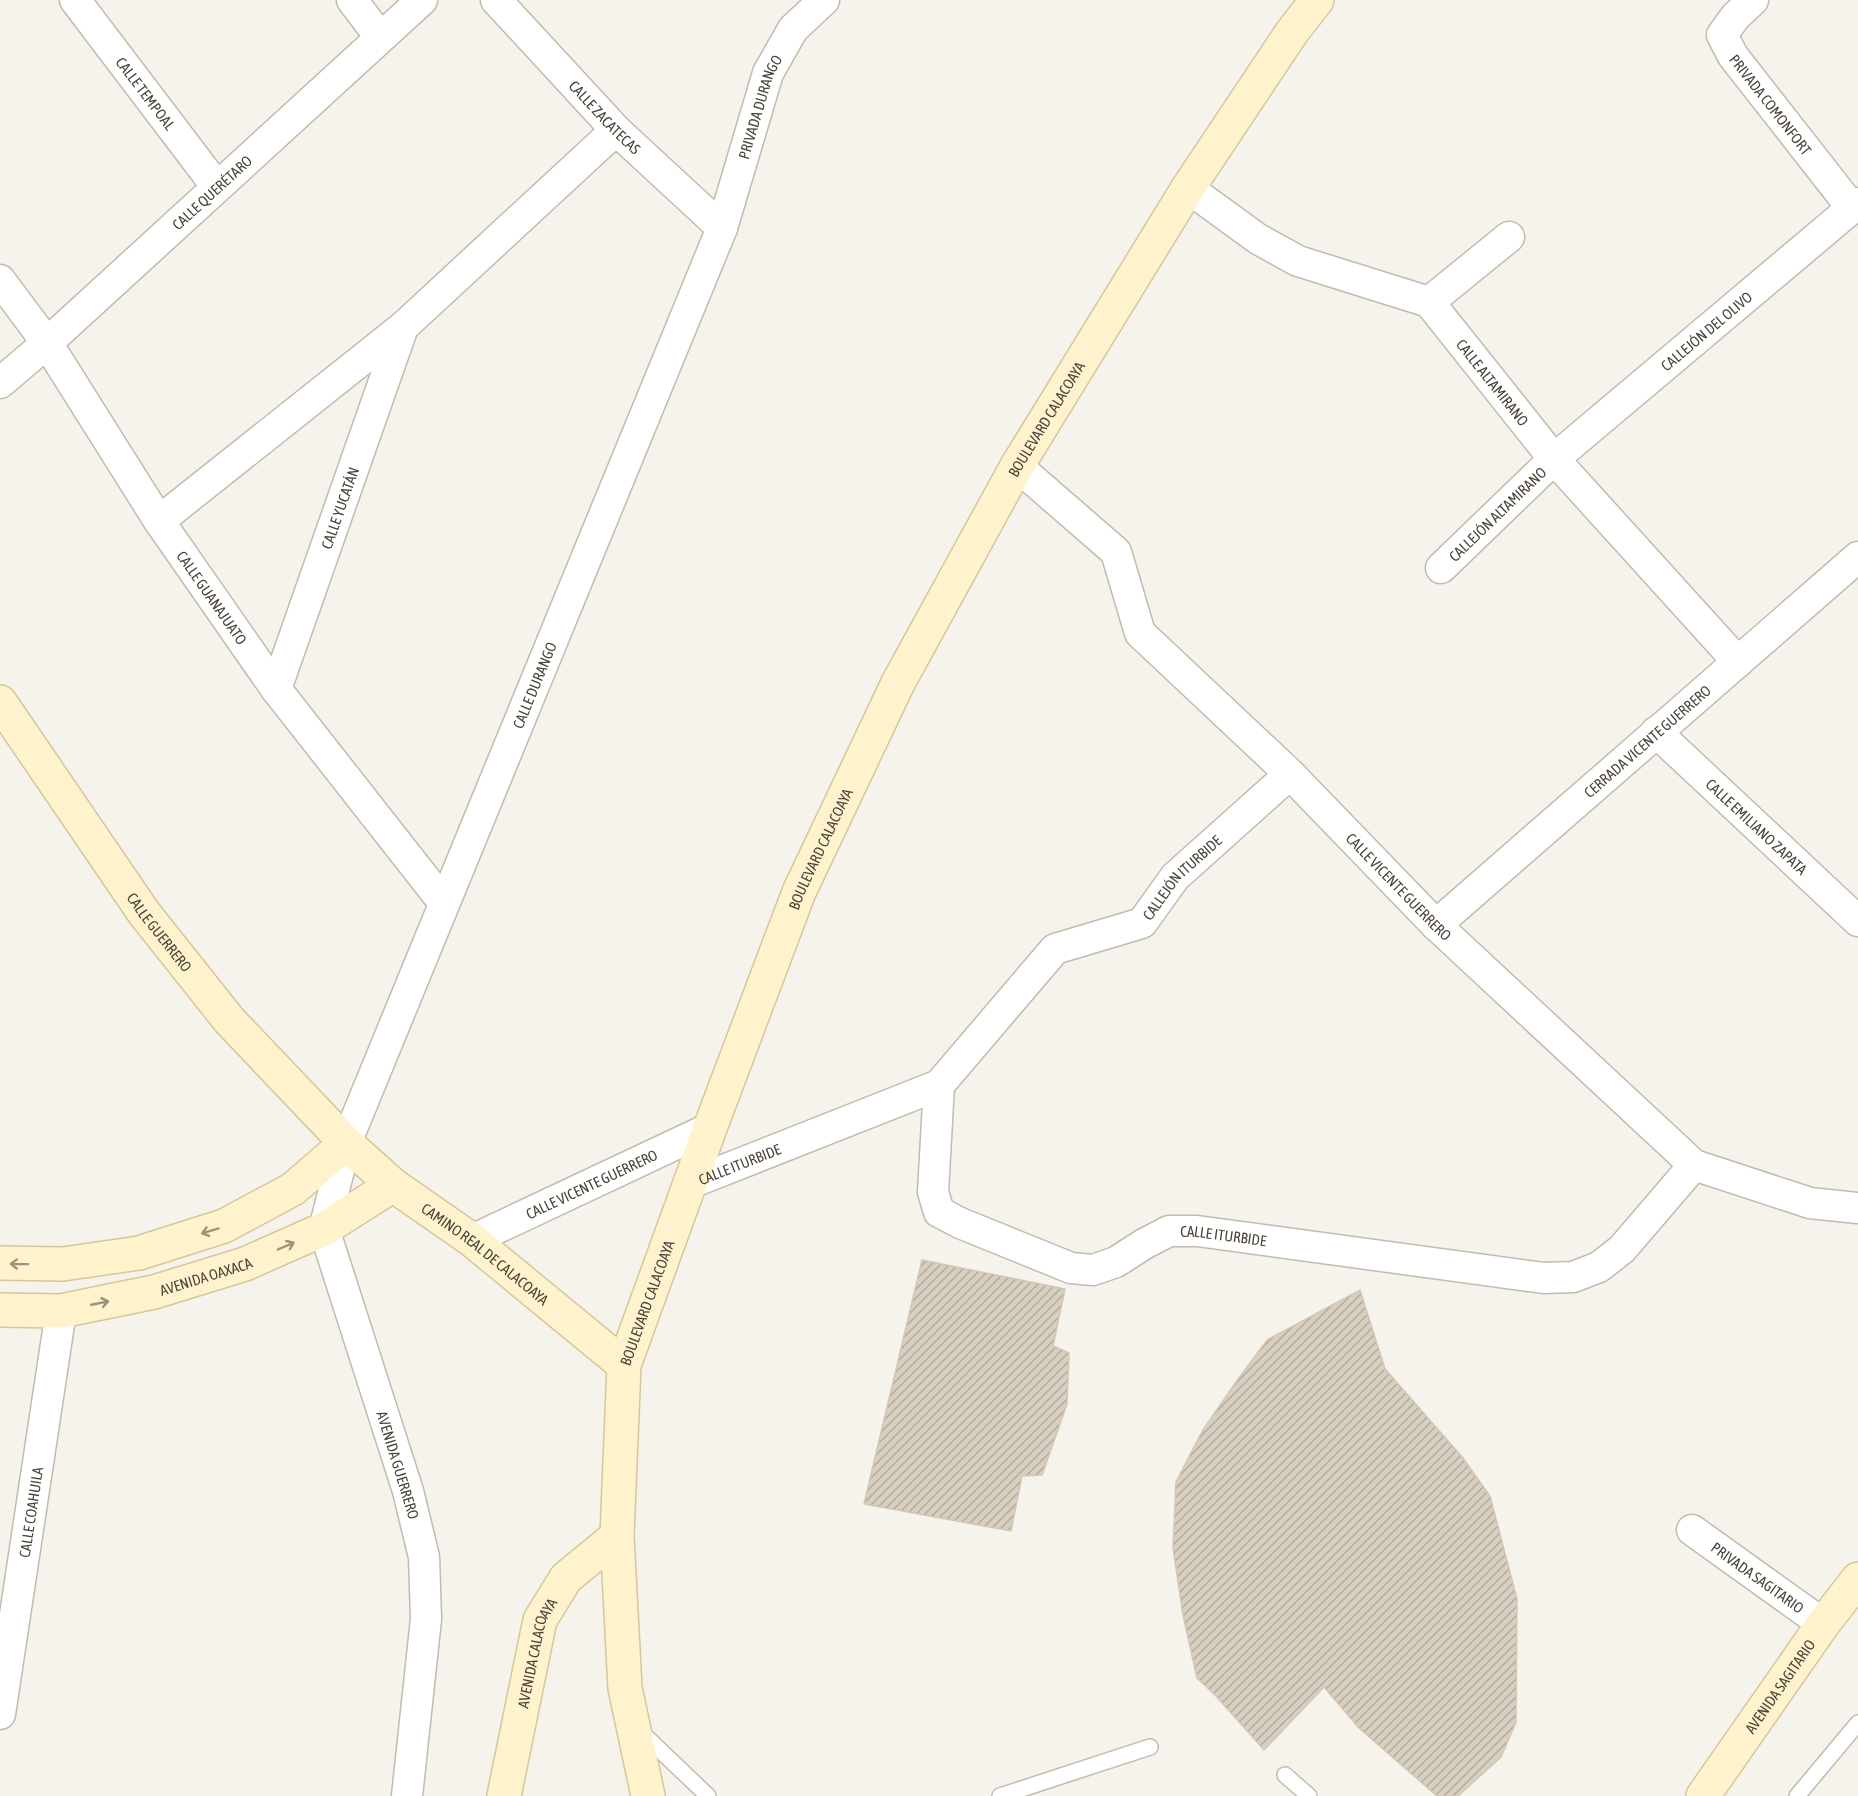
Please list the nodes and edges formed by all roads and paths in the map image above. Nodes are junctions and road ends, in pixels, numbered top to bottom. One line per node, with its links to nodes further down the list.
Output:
1 (75, 0): 10 (street, CALLE TEMPOAL)
2 (352, 0): 8 (street)
3 (422, 0): 8 (street, CALLE QUERÉTARO)
4 (496, 0): 9 (street, CALLE ZACATECAS)
5 (824, 0): 13 (street, PRIVADA DURANGO)
6 (1317, 0): 11 (street, BOULEVARD CALACOAYA)
7 (1753, 0): 12 (street, PRIVADA COMONFORT)
8 (380, 37): 10 (street, CALLE QUERÉTARO)
9 (616, 130): 13 (street, CALLE ZACATECAS); 17 (street, CALLE YUCATÁN)
10 (217, 187): 18 (street, CALLE QUERÉTARO)
11 (1188, 188): 16 (street); 21 (street, BOULEVARD CALACOAYA)
12 (1855, 206): 20 (street, CALLEJÓN DEL OLIVO)
13 (722, 228): 30 (street, CALLE DURANGO)
14 (1509, 237): 16 (street)
15 (0, 280): 18 (street, CALLE GUANAJUATO)
16 (1429, 302): 20 (street, CALLE ALTAMIRANO)
17 (404, 327): 22 (street, CALLE YUCATÁN); 26 (street, CALLE YUCATÁN)
18 (47, 343): 19 (street, CALLE QUERÉTARO); 22 (street, CALLE GUANAJUATO)
19 (0, 383)
20 (1554, 459): 24 (street, CALLEJÓN ALTAMIRANO); 25 (street, CALLE ALTAMIRANO)
21 (1017, 466): 29 (street, CALLE VICENTE GUERRERO); 34 (street, BOULEVARD CALACOAYA)
22 (159, 521): 26 (street, CALLE GUANAJUATO)
23 (1858, 557): 25 (street, CERRADA VICENTE GUERRERO)
24 (1441, 568)
25 (1738, 662): 28 (street, CERRADA VICENTE GUERRERO)
26 (276, 689): 30 (street, CALLE GUANAJUATO)
27 (0, 702): 35 (street, CALLE GUERRERO)
28 (1656, 732): 31 (street, CALLE EMILIANO ZAPATA); 32 (street, CERRADA VICENTE GUERRERO)
29 (1290, 774): 32 (street, CALLE VICENTE GUERRERO); 33 (street, CALLEJÓN ITURBIDE)
30 (444, 903): 35 (street, CALLE DURANGO)
31 (1858, 921)
32 (1436, 925): 36 (street, CALLE VICENTE GUERRERO)
33 (939, 1085): 36 (street, CALLE ITURBIDE); 37 (street, CALLE ITURBIDE)
34 (710, 1128): 37 (street, BOULEVARD CALACOAYA); 41 (street, CALLE VICENTE GUERRERO)
35 (346, 1143): 38 (street, CAMINO REAL DE CALACOAYA); 40 (street); 42 (street, one-way to 42)
36 (1694, 1165): 39 (street, CALLE VICENTE GUERRERO)
37 (691, 1183): 45 (street, BOULEVARD CALACOAYA)
38 (393, 1185): 40 (street, AVENIDA OAXACA); 41 (street, CAMINO REAL DE CALACOAYA)
39 (1858, 1208)
40 (324, 1229): 44 (street, AVENIDA OAXACA, one-way to 40); 55 (street, AVENIDA GUERRERO)
41 (472, 1240): 45 (street, CAMINO REAL DE CALACOAYA)
42 (0, 1263)
43 (0, 1310): 44 (street, AVENIDA OAXACA)
44 (61, 1311): 50 (street, CALLE COAHUILA)
45 (624, 1365): 47 (street, BOULEVARD CALACOAYA)
46 (1692, 1530): 49 (street, PRIVADA SAGITARIO)
47 (617, 1536): 51 (street, BOULEVARD CALACOAYA); 56 (street, AVENIDA CALACOAYA)
48 (1858, 1579): 49 (street, AVENIDA SAGITARIO)
49 (1823, 1624): 61 (street, AVENIDA SAGITARIO)
50 (0, 1714)
51 (632, 1723): 57 (street, BOULEVARD CALACOAYA); 58 (lane)
52 (1858, 1723): 62 (lane)
53 (1150, 1747): 59 (lane)
54 (1285, 1775): 60 (lane)
55 (406, 1796)
56 (504, 1796)
57 (648, 1796)
58 (708, 1796)
59 (1000, 1796)
60 (1309, 1796)
61 (1703, 1796)
62 (1797, 1796)

